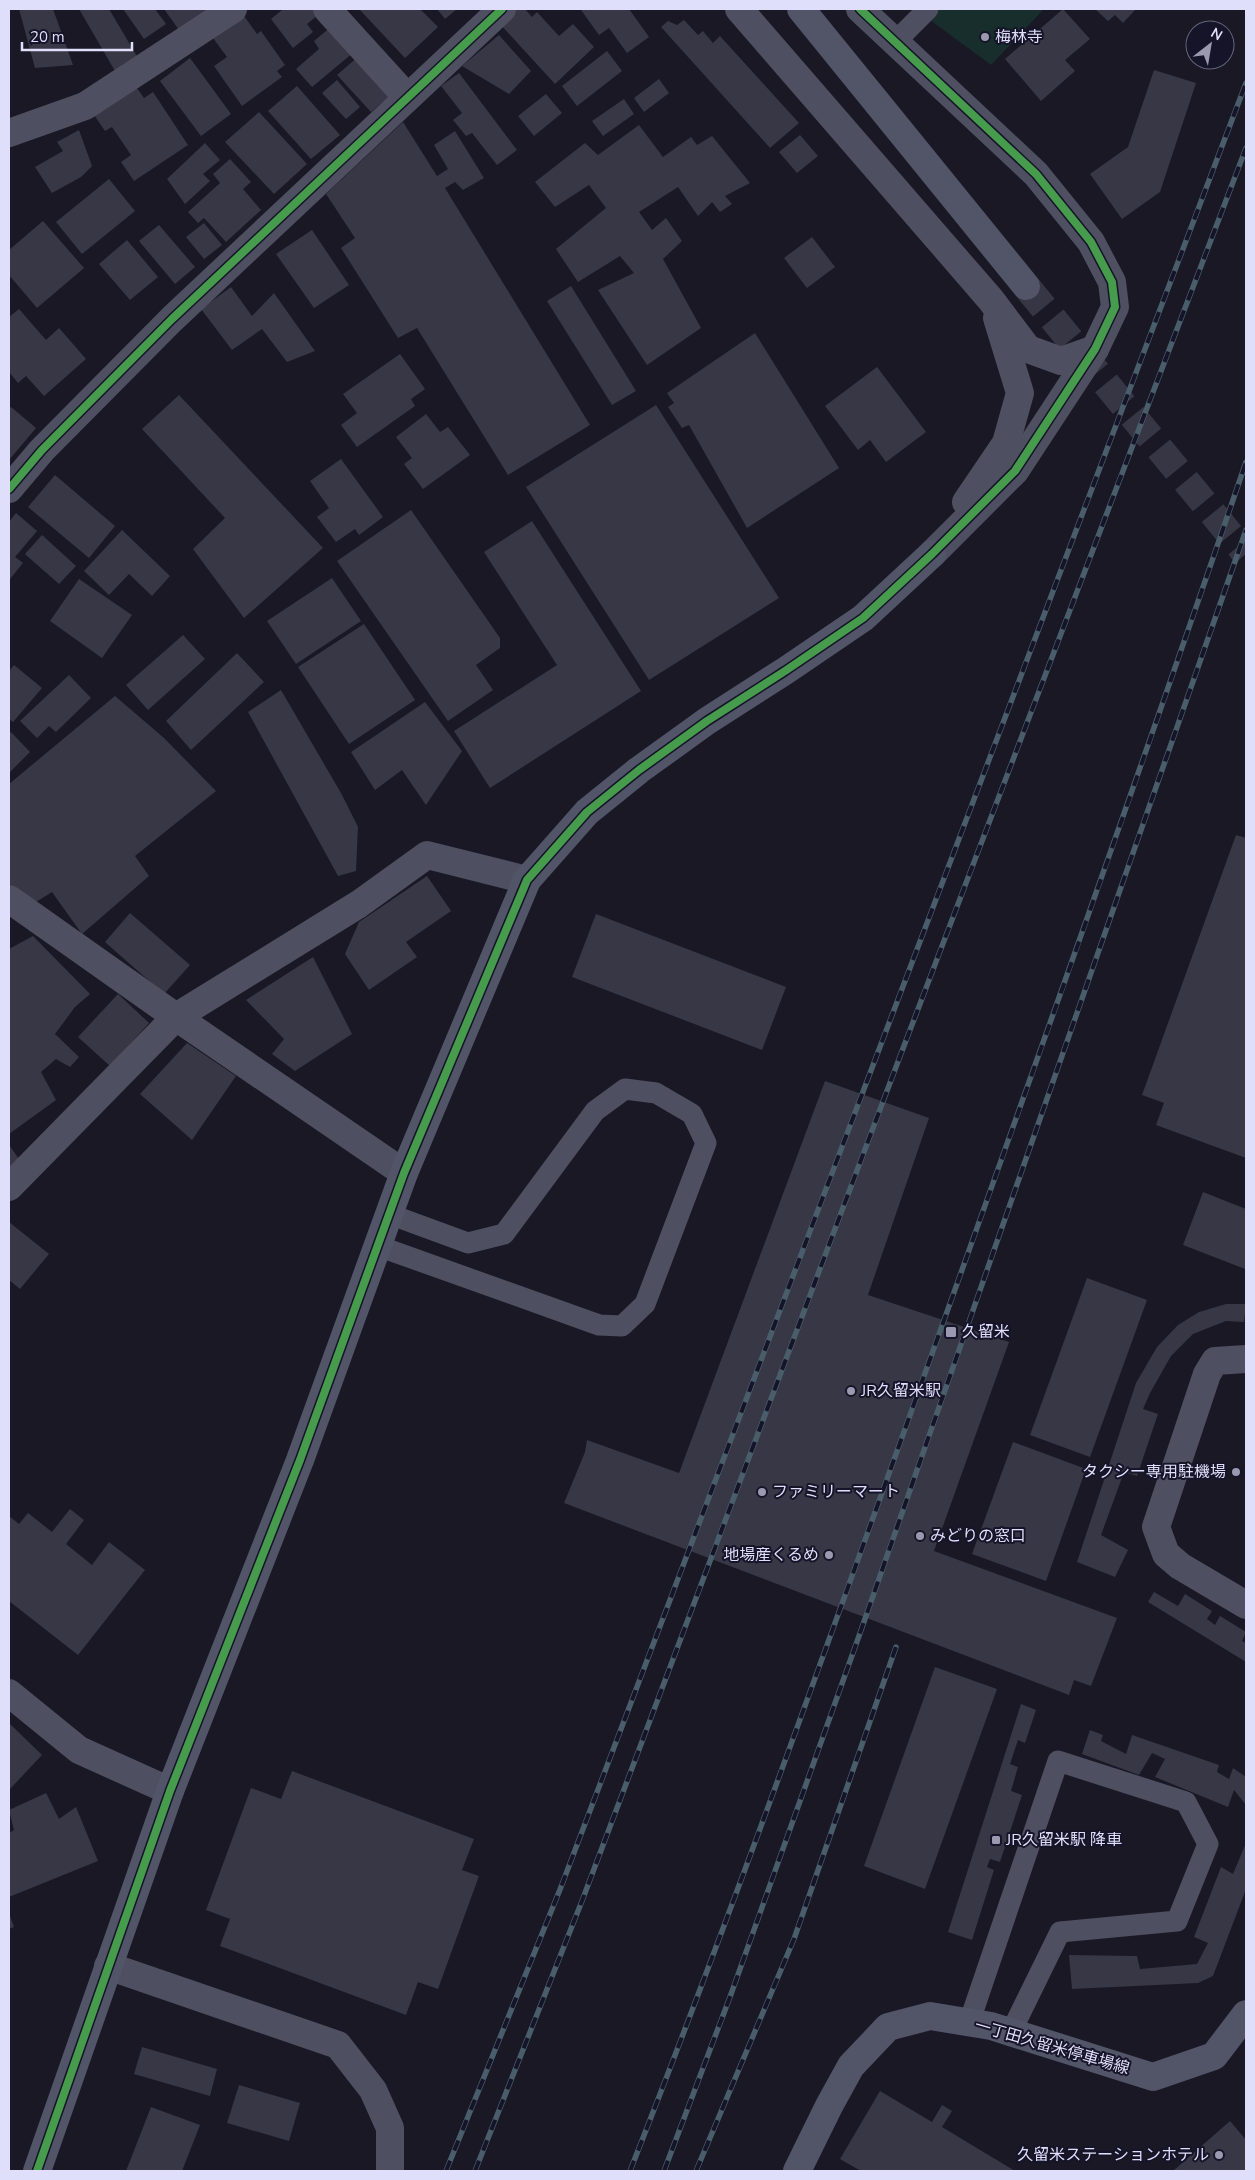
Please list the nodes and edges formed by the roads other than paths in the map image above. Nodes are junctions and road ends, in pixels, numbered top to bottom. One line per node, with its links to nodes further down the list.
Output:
1 (233, 9): 10 (street)
2 (327, 9): 9 (street)
3 (502, 9): 9 (street)
4 (739, 9): 12 (street)
5 (801, 9): 11 (street)
6 (860, 9): 8 (street)
7 (928, 9): 8 (lane)
8 (895, 42): 13 (street)
9 (407, 97): 14 (street)
10 (9, 133)
11 (1026, 286)
12 (991, 300): 13 (street); 15 (street)
13 (1095, 349): 15 (street)
14 (9, 489)
15 (932, 554): 16 (street)
16 (527, 880): 18 (street); 19 (street)
17 (9, 899): 18 (street)
18 (176, 1017): 19 (street); 20 (street)
19 (404, 1173): 21 (street)
20 (9, 1187)
21 (389, 1214): 22 (street); 22 (lane)
22 (378, 1246): 26 (street)
23 (1246, 1359): 24 (street)
24 (1246, 1605)
25 (9, 1694): 26 (street)
26 (170, 1791): 27 (street)
27 (108, 1966): 31 (street); 32 (street)
28 (1246, 2015): 30 (street, 一丁田久留米停車場線)
29 (969, 2023): 30 (street, 一丁田久留米停車場線); 30 (lane); 33 (street, 一丁田久留米停車場線)
30 (1011, 2032)
31 (37, 2171)
32 (390, 2171)
33 (797, 2171)

